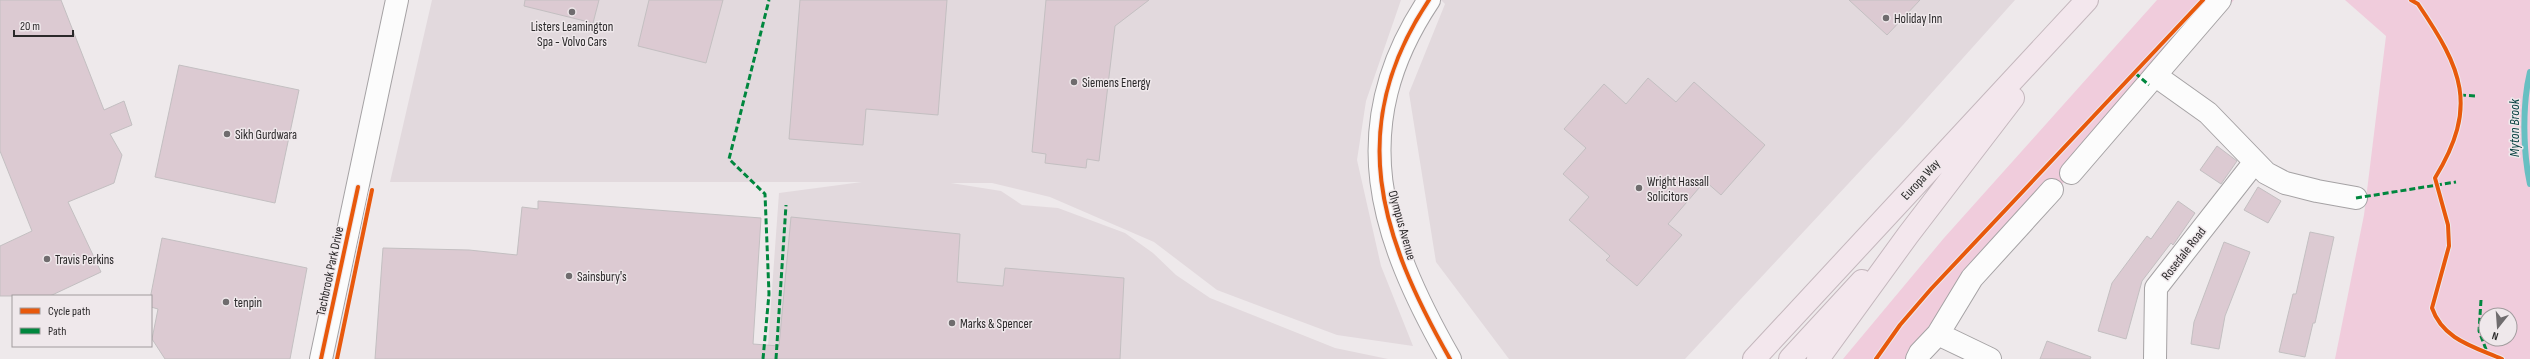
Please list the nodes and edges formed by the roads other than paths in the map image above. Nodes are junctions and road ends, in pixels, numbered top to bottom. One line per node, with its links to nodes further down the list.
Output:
1 (397, 0): 13 (street, Tachbrook Park Drive)
2 (1429, 0): 14 (street, Olympus Avenue)
3 (2087, 0): 15 (highway, Europa Way)
4 (2094, 0): 11 (highway, Europa Way)
5 (2220, 0): 6 (street)
6 (2156, 76): 7 (street); 8 (street)
7 (2254, 163): 10 (street); 20 (street, Rosedale Road)
8 (2071, 173)
9 (2052, 190): 12 (street)
10 (2356, 198)
11 (1908, 235): 16 (highway); 17 (highway, Europa Way)
12 (1938, 334): 18 (street); 19 (street)
13 (321, 359)
14 (1450, 359)
15 (1754, 359)
16 (1790, 359)
17 (1818, 359)
18 (1917, 359)
19 (1990, 359)
20 (2155, 359)

